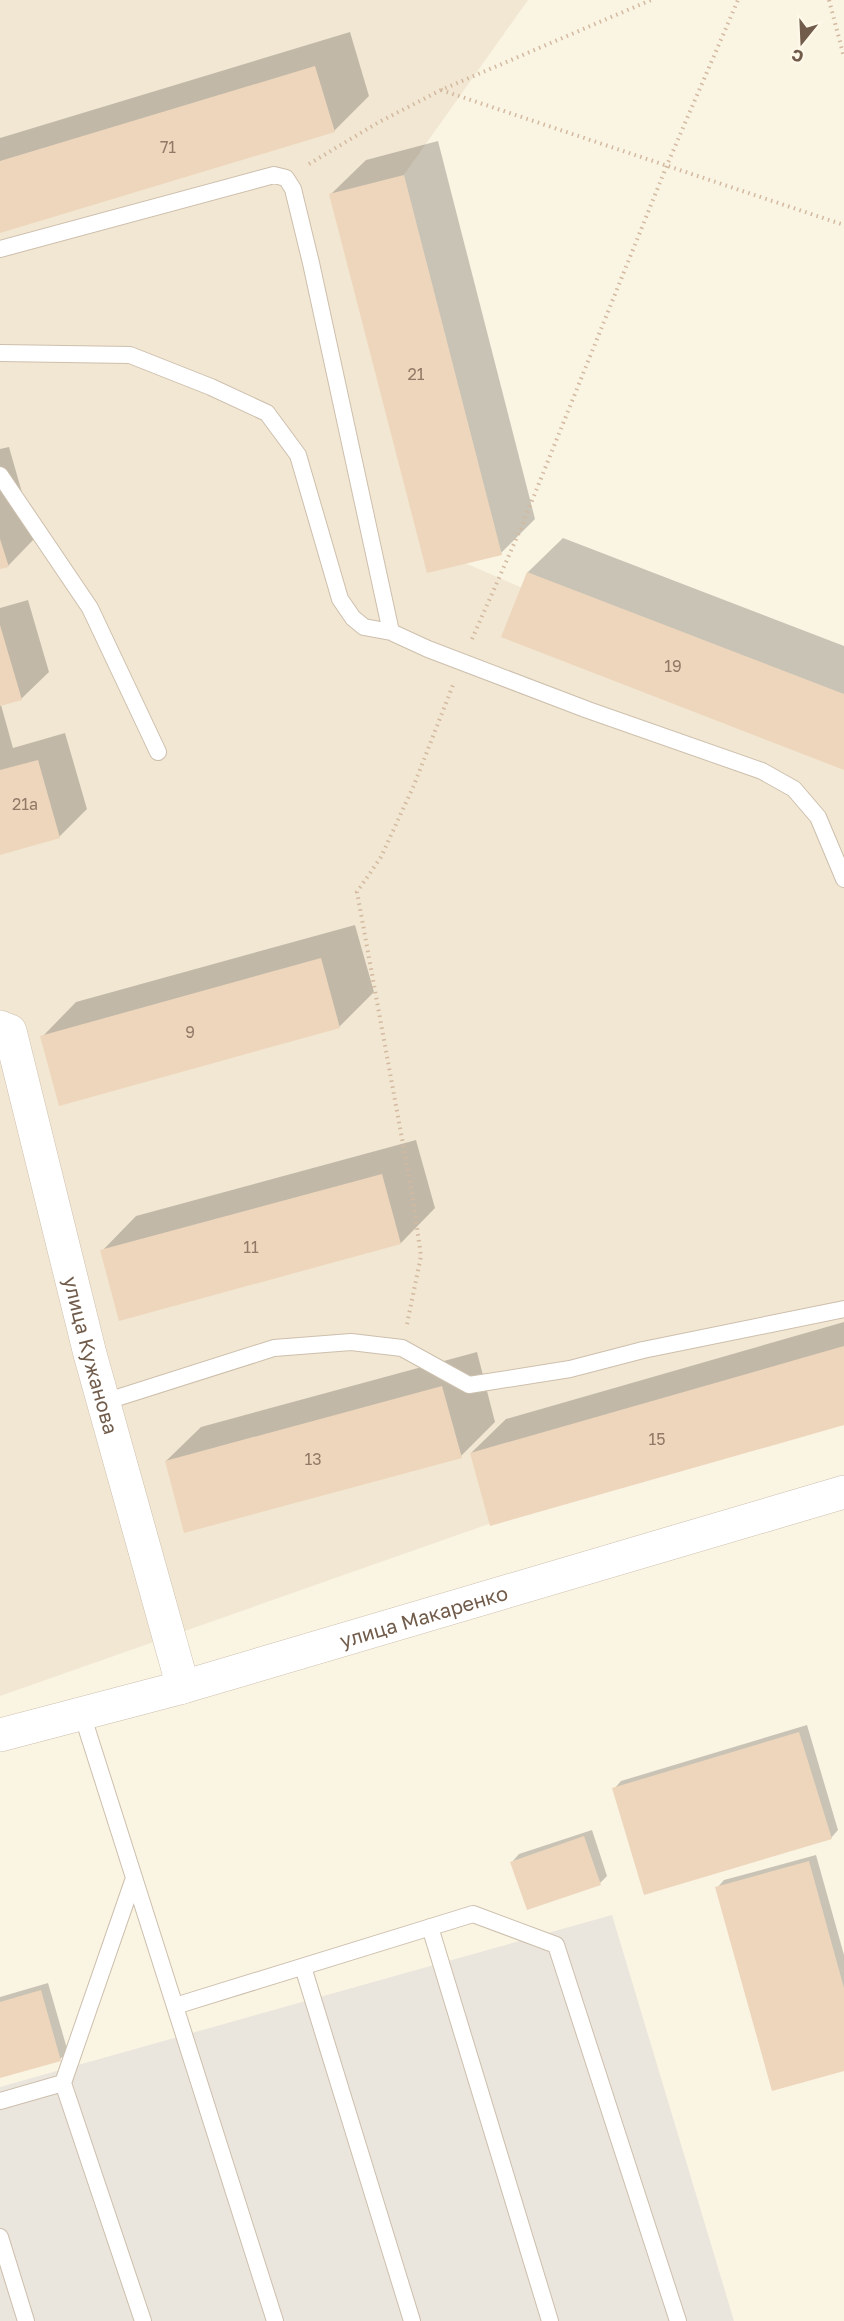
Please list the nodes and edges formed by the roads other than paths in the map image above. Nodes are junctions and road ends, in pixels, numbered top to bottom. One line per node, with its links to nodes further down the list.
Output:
1 (0, 249): 4 (lane)
2 (0, 353): 4 (lane)
3 (0, 475): 5 (lane)
4 (391, 632): 6 (lane)
5 (159, 752)
6 (844, 879)
7 (0, 1027): 9 (street, улица Кужанова)
8 (844, 1309): 9 (lane)
9 (104, 1402): 11 (street, улица Кужанова)
10 (844, 1492): 11 (street, улица Макаренко)
11 (183, 1687): 12 (street, улица Макаренко)
12 (82, 1714): 13 (street, улица Макаренко); 14 (lane)
13 (0, 1736)
14 (134, 1878): 17 (lane); 18 (lane)
15 (430, 1927): 16 (lane); 25 (lane); 26 (lane)
16 (303, 1967): 17 (lane); 24 (lane)
17 (175, 2006): 23 (lane)
18 (63, 2083): 19 (lane); 22 (lane)
19 (0, 2102)
20 (0, 2237): 21 (lane)
21 (26, 2321)
22 (143, 2321)
23 (275, 2321)
24 (412, 2321)
25 (550, 2321)
26 (678, 2321)

